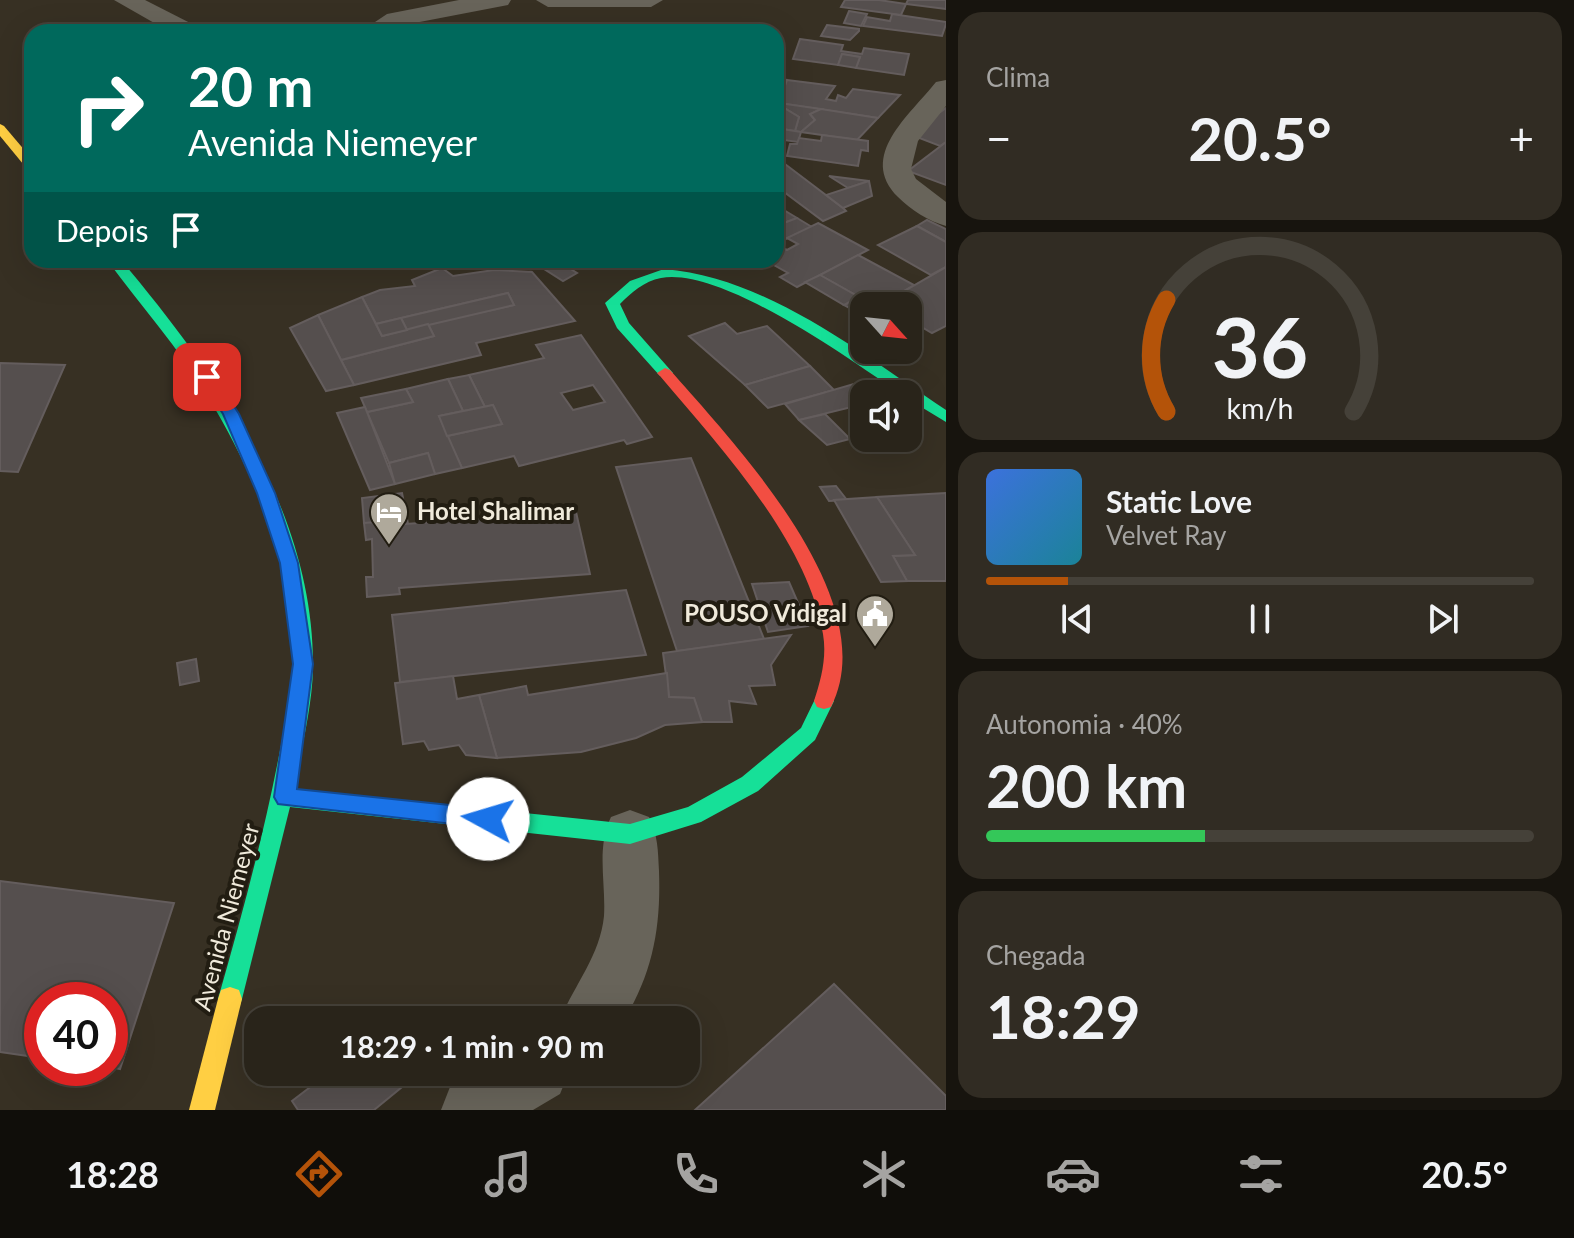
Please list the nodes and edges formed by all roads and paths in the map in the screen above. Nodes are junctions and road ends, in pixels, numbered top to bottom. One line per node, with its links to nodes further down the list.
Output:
1 (126, 0): 5 (street)
2 (499, 0): 6 (street)
3 (548, 0): 4 (street)
4 (651, 0)
5 (174, 24)
6 (388, 24)
7 (946, 88): 10 (street)
8 (0, 128): 9 (street)
9 (24, 157)
10 (946, 216)
11 (121, 268): 13 (street, Avenida Niemeyer)
12 (946, 417): 14 (street)
13 (285, 797): 14 (street); 17 (street, Avenida Niemeyer)
14 (630, 834): 15 (street)
15 (599, 1006)
16 (519, 1086): 18 (street)
17 (202, 1110)
18 (473, 1110)

